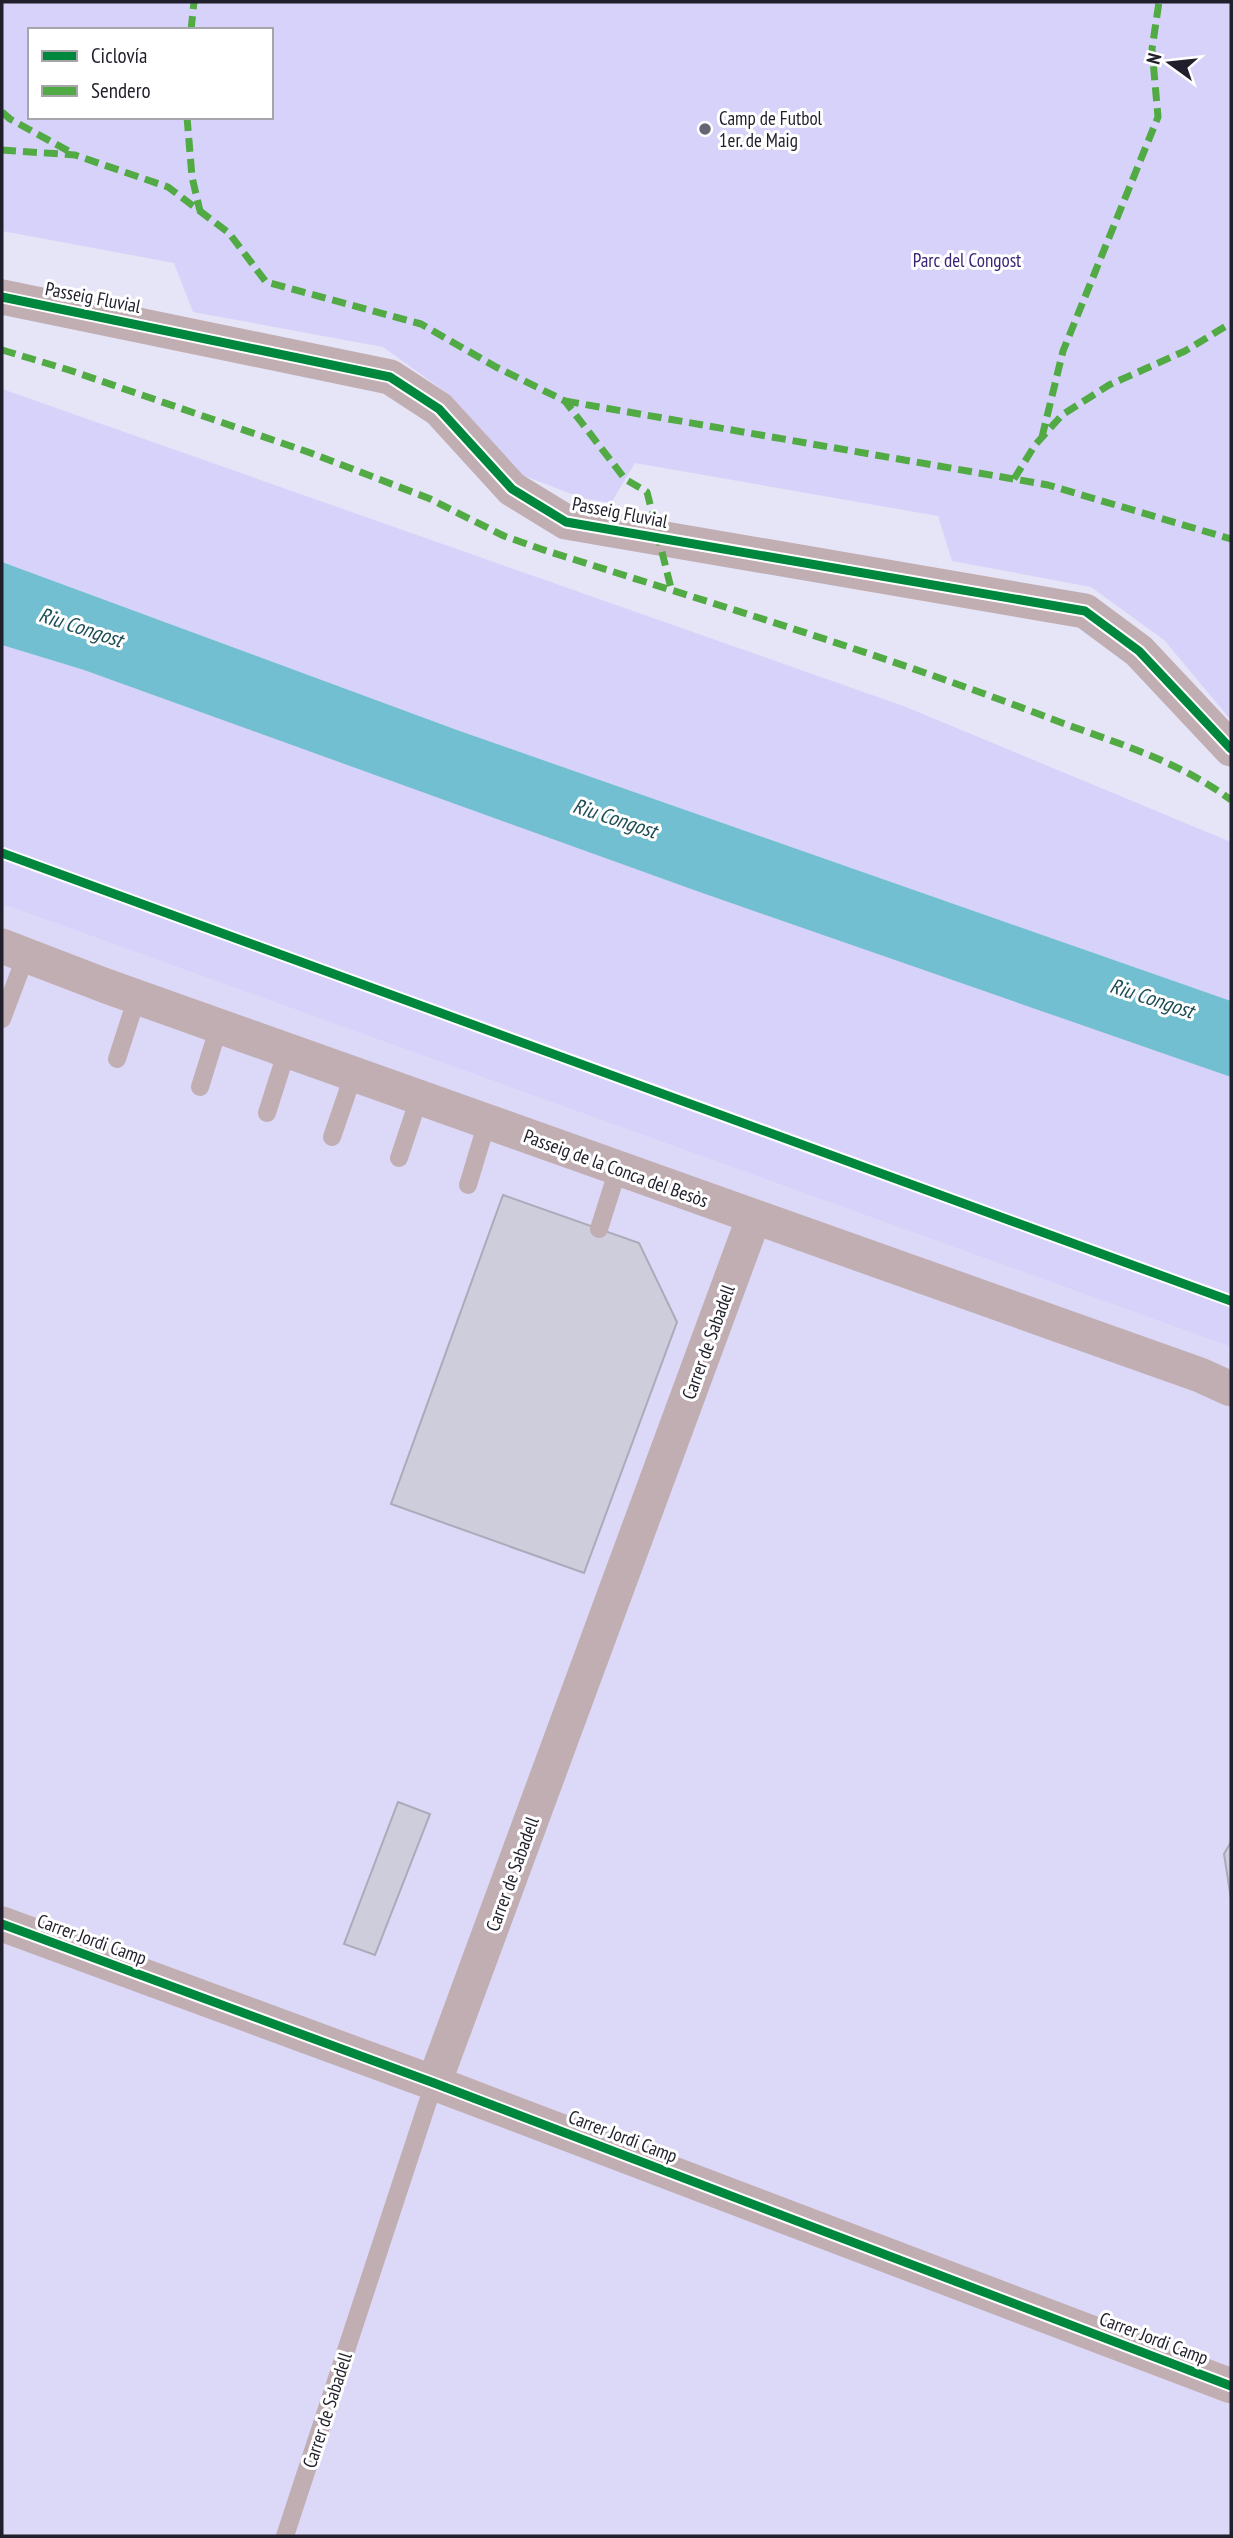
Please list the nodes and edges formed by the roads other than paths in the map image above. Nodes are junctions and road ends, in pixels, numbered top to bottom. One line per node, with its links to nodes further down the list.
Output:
1 (2, 297): 2 (street, Passeig Fluvial)
2 (1231, 749)
3 (14, 950): 4 (street, Passeig de la Conca del Besòs); 5 (lane)
4 (137, 997): 6 (street, Passeig de la Conca del Besòs); 8 (lane)
5 (2, 1019)
6 (219, 1026): 7 (street, Passeig de la Conca del Besòs); 10 (lane)
7 (287, 1050): 9 (street, Passeig de la Conca del Besòs); 12 (lane)
8 (117, 1059)
9 (354, 1073): 11 (street, Passeig de la Conca del Besòs); 14 (lane)
10 (200, 1087)
11 (419, 1098): 13 (street, Passeig de la Conca del Besòs); 15 (lane)
12 (267, 1112)
13 (487, 1122): 16 (street, Passeig de la Conca del Besòs); 17 (lane)
14 (332, 1137)
15 (399, 1158)
16 (618, 1168): 18 (street, Passeig de la Conca del Besòs); 19 (lane)
17 (468, 1185)
18 (754, 1217): 20 (street, Passeig de la Conca del Besòs); 22 (street, Carrer de Sabadell)
19 (599, 1229)
20 (1231, 1388)
21 (2, 1924): 22 (street, Carrer Jordi Camp)
22 (434, 2083): 23 (street, Carrer Jordi Camp); 24 (lane, Carrer de Sabadell)
23 (1231, 2386)
24 (285, 2536)

